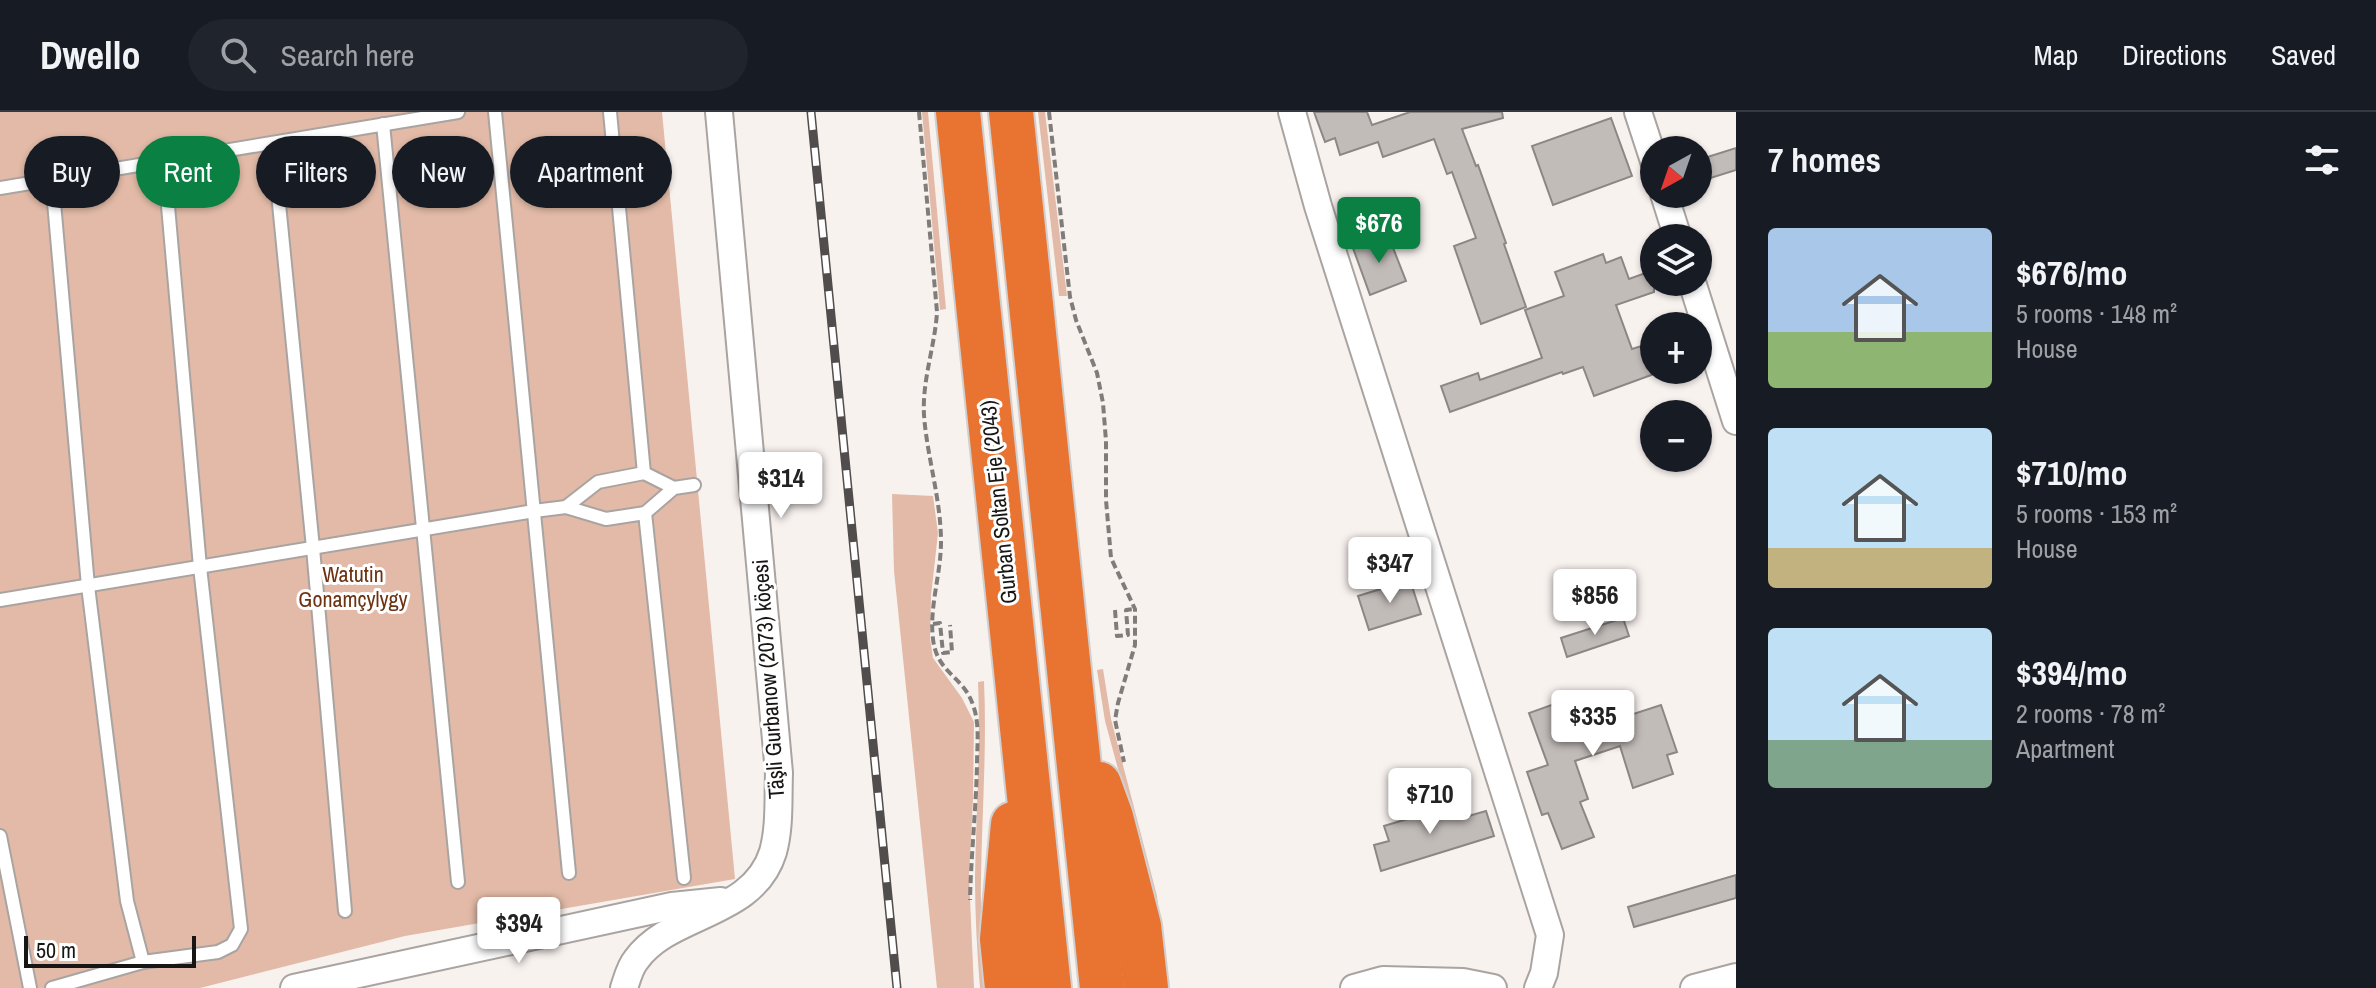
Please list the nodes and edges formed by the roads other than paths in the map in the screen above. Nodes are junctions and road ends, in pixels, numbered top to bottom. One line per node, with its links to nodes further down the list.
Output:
1 (458, 112): 9 (lane)
2 (495, 112): 23 (lane)
3 (610, 112): 19 (lane)
4 (719, 112): 36 (street, Täşli Gurbanow (2073) köçesi)
5 (958, 112): 31 (highway, Gurban Soltan Eje (2043))
6 (1011, 112): 30 (highway)
7 (1292, 112): 40 (street)
8 (1638, 112): 11 (street)
9 (383, 124): 10 (lane); 25 (lane)
10 (314, 136)
11 (1646, 136)
12 (24, 184): 13 (lane)
13 (0, 188)
14 (54, 208): 28 (lane)
15 (168, 208): 27 (lane)
16 (279, 208): 26 (lane)
17 (1696, 296): 18 (street)
18 (1736, 421)
19 (644, 473): 21 (lane); 22 (lane)
20 (694, 485): 21 (lane)
21 (674, 488): 24 (lane)
22 (566, 507): 23 (lane); 24 (lane)
23 (534, 511): 25 (lane); 33 (lane)
24 (645, 513): 34 (lane)
25 (423, 530): 26 (lane); 35 (lane)
26 (313, 548): 27 (lane); 37 (lane)
27 (200, 567): 28 (lane); 38 (lane)
28 (88, 586): 29 (lane); 38 (lane)
29 (0, 600)
30 (1074, 714): 47 (highway); 48 (highway)
31 (1021, 730): 45 (highway); 46 (highway, Gurban Soltan Eje (2043))
32 (0, 836): 41 (lane)
33 (569, 873)
34 (684, 878)
35 (458, 882)
36 (737, 899): 43 (street); 44 (street)
37 (345, 911)
38 (143, 962): 42 (lane)
39 (1736, 977): 51 (street)
40 (1541, 980)
41 (30, 988)
42 (52, 988)
43 (294, 988)
44 (624, 988)
45 (1007, 988)
46 (1049, 988)
47 (1102, 988)
48 (1146, 988)
49 (1354, 988): 50 (street)
50 (1493, 988)
51 (1694, 988)

